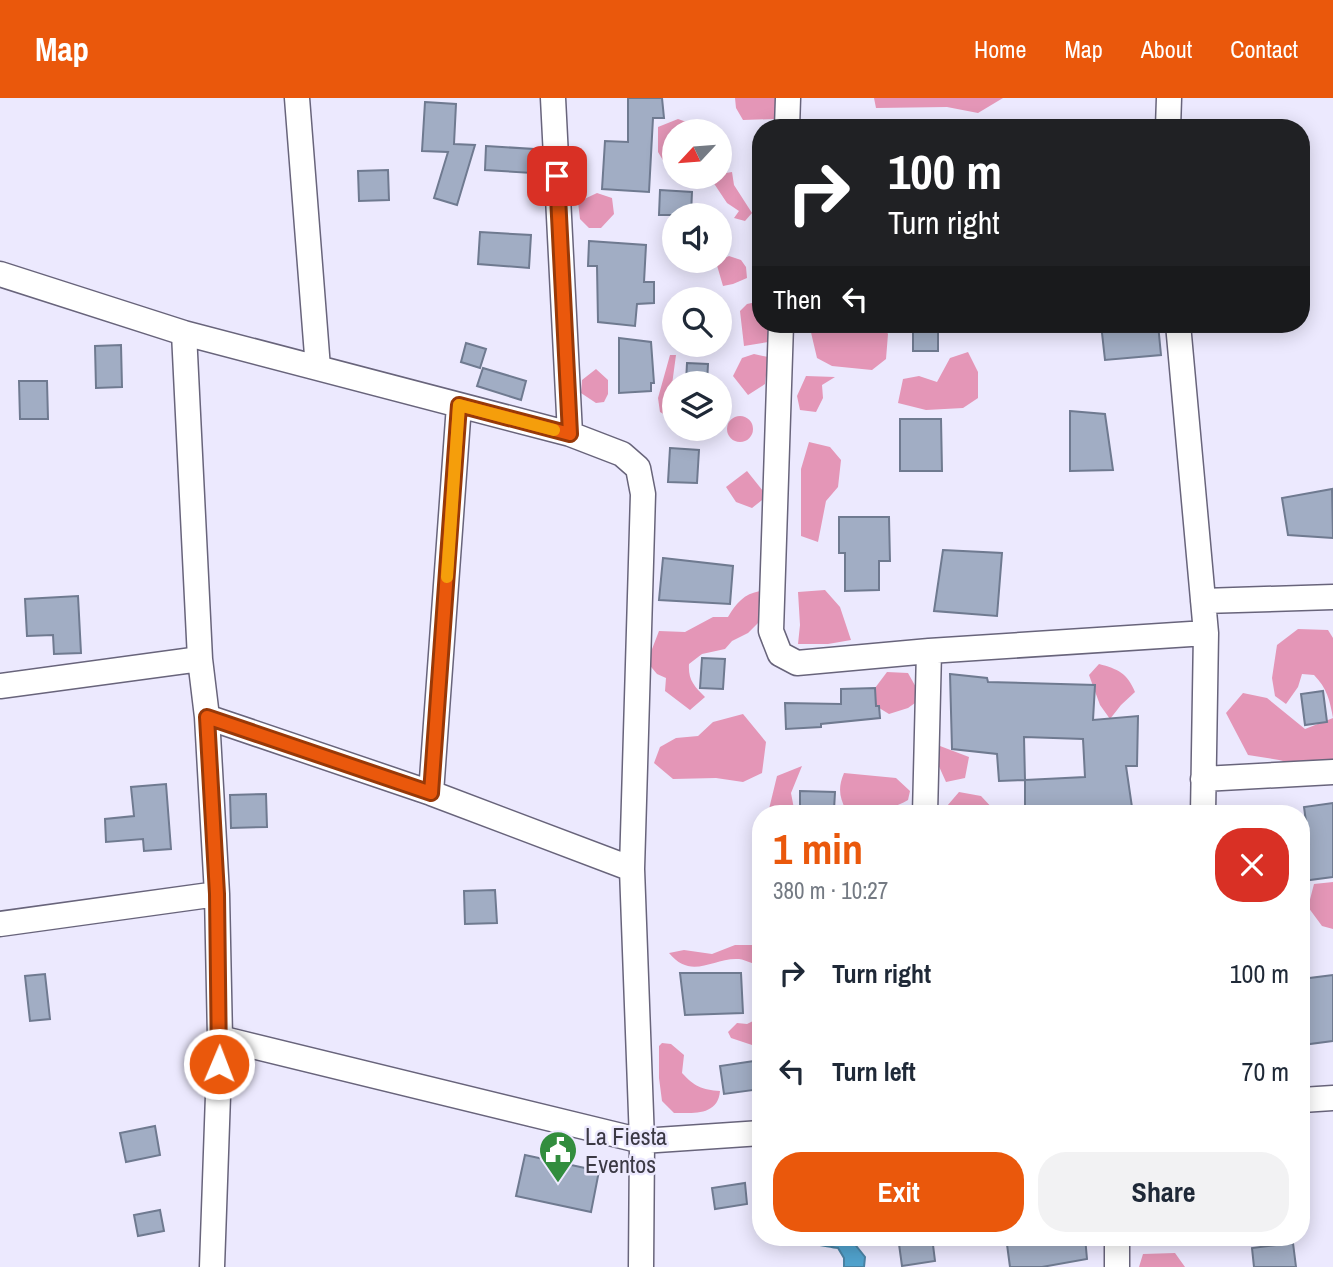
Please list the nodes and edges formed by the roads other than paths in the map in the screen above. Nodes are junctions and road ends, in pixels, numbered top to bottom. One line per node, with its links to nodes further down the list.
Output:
1 (297, 98): 11 (street)
2 (553, 98): 13 (street)
3 (788, 98): 5 (street)
4 (1169, 98): 6 (street)
5 (787, 119)
6 (1168, 119)
7 (0, 274): 8 (street)
8 (184, 333): 11 (street); 18 (street)
9 (781, 333): 17 (street)
10 (1179, 333): 15 (street)
11 (318, 368): 12 (street)
12 (459, 405): 13 (street); 23 (street)
13 (570, 434): 26 (street)
14 (1333, 597): 15 (street)
15 (1203, 601): 16 (street)
16 (1206, 633): 17 (street); 22 (street)
17 (929, 651): 24 (street)
18 (200, 659): 19 (street); 20 (street)
19 (0, 686)
20 (207, 717): 23 (street); 27 (street)
21 (1333, 772): 22 (street)
22 (1203, 779): 25 (street)
23 (431, 793): 26 (street)
24 (925, 805)
25 (1203, 805)
26 (632, 869): 33 (street)
27 (217, 894): 28 (street); 29 (street)
28 (0, 924)
29 (220, 1038): 33 (street); 35 (street)
30 (1333, 1098): 31 (street)
31 (1310, 1099)
32 (752, 1134): 33 (street)
33 (642, 1141): 36 (street)
34 (1117, 1246): 37 (street)
35 (212, 1267)
36 (641, 1267)
37 (1118, 1267)

